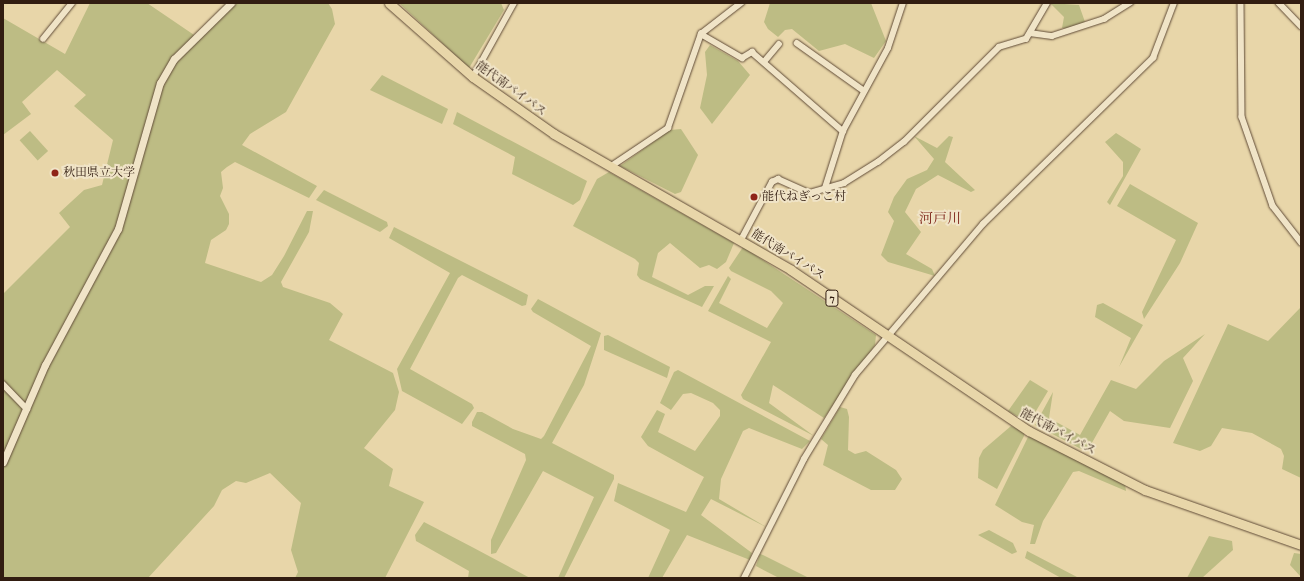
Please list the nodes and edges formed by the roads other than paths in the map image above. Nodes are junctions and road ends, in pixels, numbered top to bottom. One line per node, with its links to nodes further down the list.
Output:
1 (72, 3): 15 (street)
2 (231, 3): 28 (street)
3 (389, 3): 19 (highway, 能代南バイパス / 7)
4 (514, 3): 19 (street)
5 (741, 3): 14 (street)
6 (904, 3): 20 (street)
7 (1047, 3): 13 (street)
8 (1130, 3): 13 (street)
9 (1174, 3): 26 (street)
10 (1241, 3): 25 (street)
11 (1279, 3): 12 (street)
12 (1301, 26)
13 (1030, 33): 23 (street)
14 (701, 34): 18 (street); 22 (street)
15 (43, 39)
16 (797, 43): 20 (street)
17 (779, 44): 18 (street)
18 (764, 62): 21 (street)
19 (473, 77): 22 (highway, 能代南バイパス / 7)
20 (863, 90): 21 (street)
21 (843, 131): 23 (street)
22 (610, 167): 24 (highway, 能代南バイパス / 7)
23 (825, 188): 24 (street)
24 (742, 240): 26 (highway, 能代南バイパス / 7)
25 (1301, 242)
26 (887, 336): 30 (highway, 能代南バイパス / 7); 31 (street)
27 (3, 384): 28 (street)
28 (27, 409): 29 (street)
29 (3, 462)
30 (1301, 545)
31 (744, 578)

